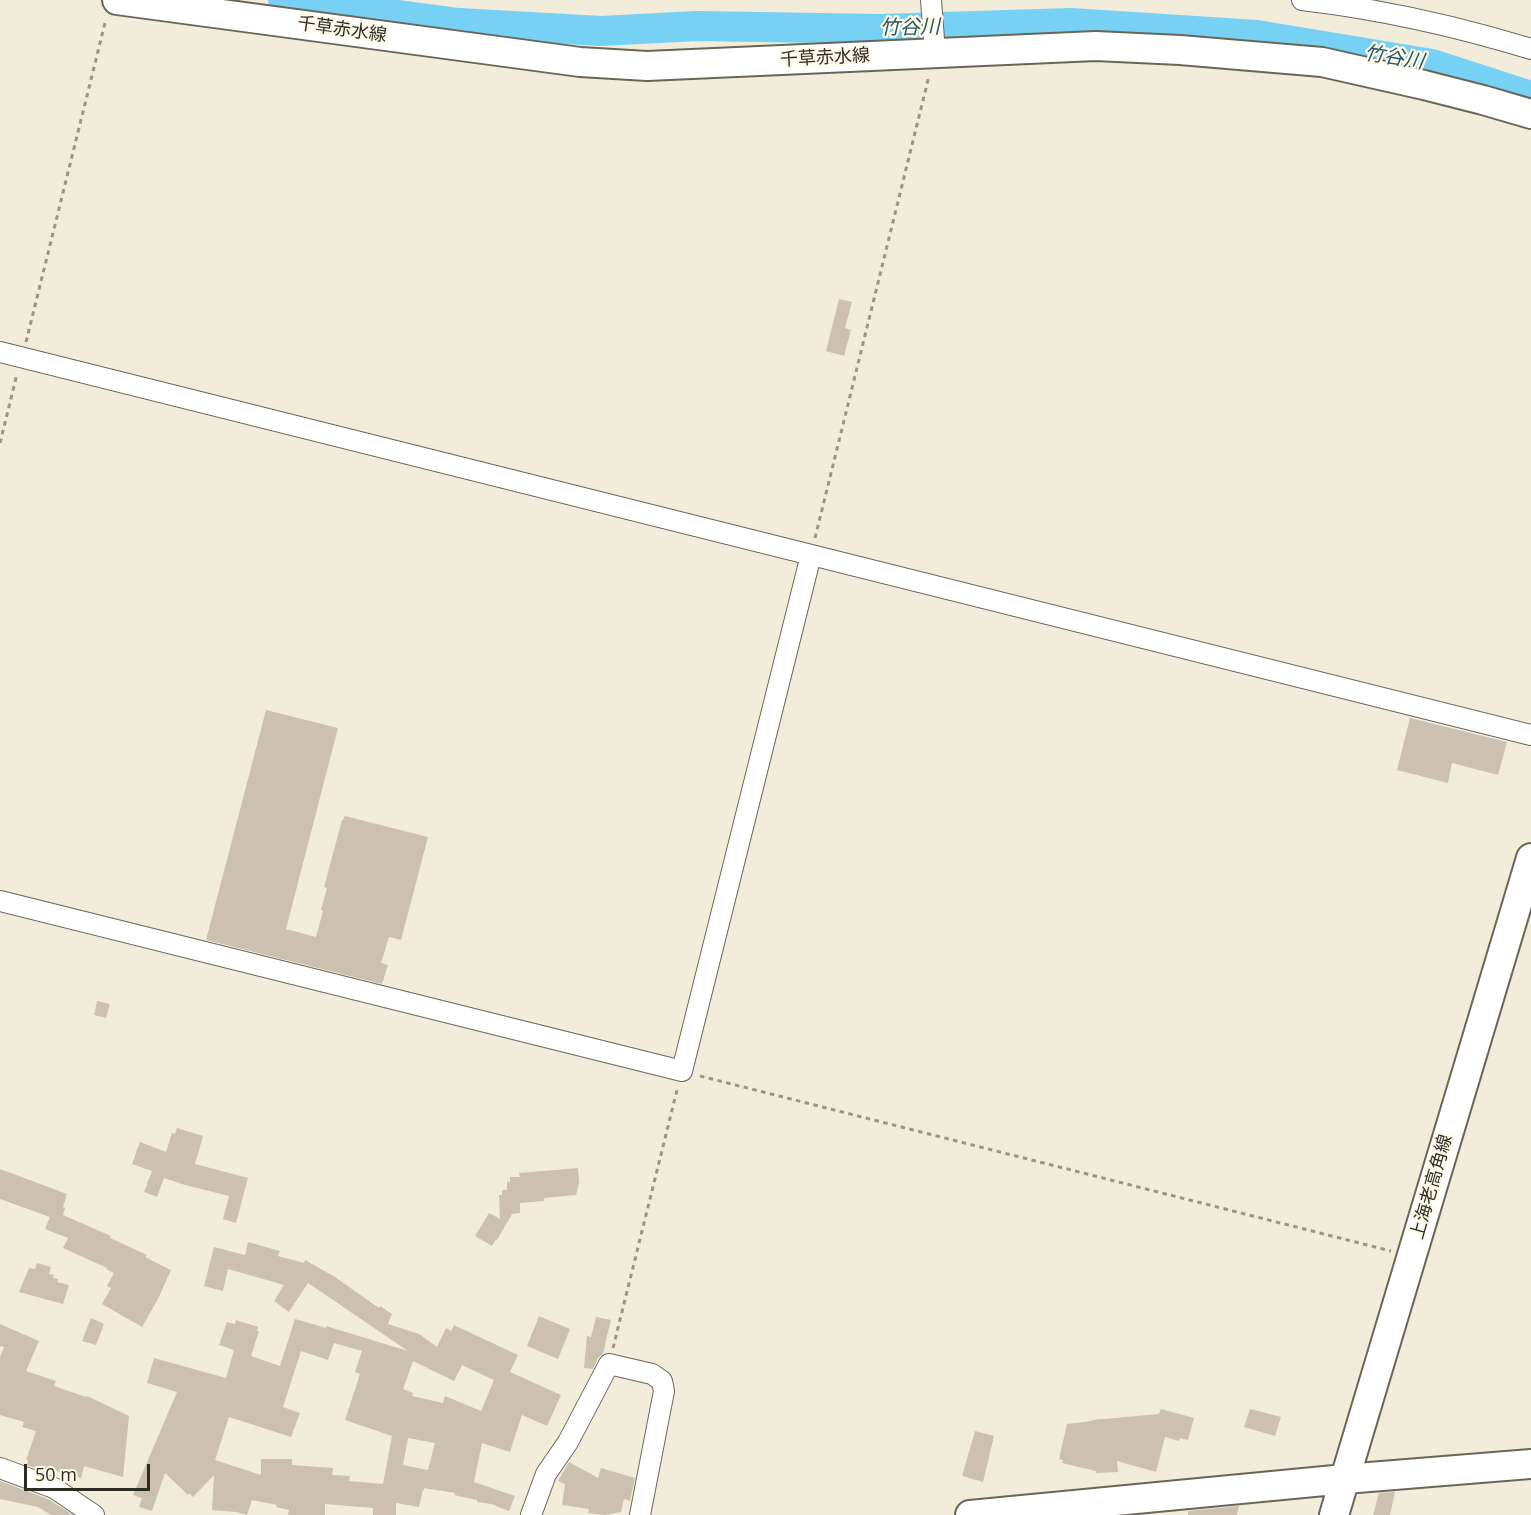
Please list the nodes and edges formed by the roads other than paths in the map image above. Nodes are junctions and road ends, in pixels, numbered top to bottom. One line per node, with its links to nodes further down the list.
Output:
1 (931, 0): 5 (street)
2 (1302, 0): 4 (street)
3 (111, 9): 5 (main road, 千草赤水線)
4 (1531, 49)
5 (935, 52): 6 (main road, 千草赤水線)
6 (1531, 114)
7 (0, 352): 8 (street)
8 (812, 555): 9 (street); 11 (street)
9 (1531, 735)
10 (1531, 858): 14 (main road, 上海老高角線)
11 (0, 901)
12 (1531, 1464): 14 (main road)
13 (0, 1468): 15 (street)
14 (1345, 1479): 18 (main road); 19 (main road, 上海老高角線)
15 (94, 1515)
16 (531, 1515): 17 (street)
17 (640, 1515)
18 (970, 1515)
19 (1334, 1515)

